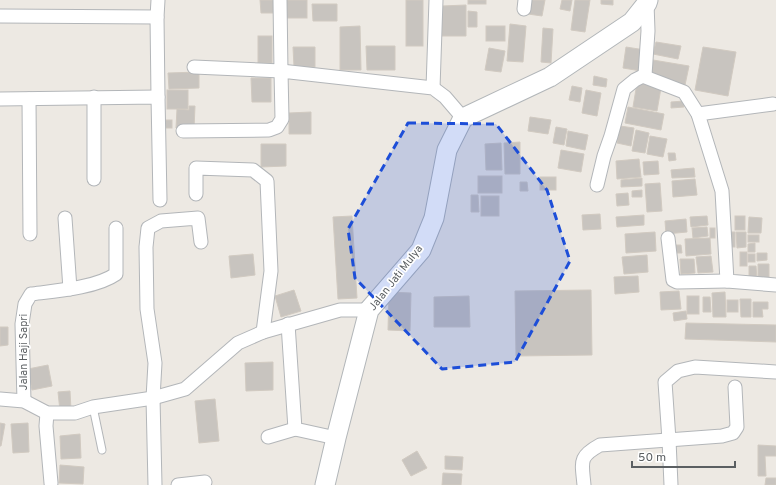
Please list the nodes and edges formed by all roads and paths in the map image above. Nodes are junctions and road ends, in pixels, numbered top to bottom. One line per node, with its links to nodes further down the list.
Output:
1 (158, 0): 6 (street)
2 (280, 0): 8 (street)
3 (436, 0): 10 (street)
4 (648, 2): 9 (street); 17 (main road)
5 (0, 16): 6 (street)
6 (157, 17): 12 (street)
7 (194, 67): 8 (street)
8 (281, 71): 10 (street); 18 (street)
9 (644, 75): 16 (street); 20 (street)
10 (433, 88): 17 (street)
11 (94, 97): 12 (street); 14 (street); 19 (street)
12 (158, 97): 22 (street)
13 (0, 99): 14 (street)
14 (29, 99): 25 (street)
15 (773, 104): 16 (street)
16 (698, 114): 28 (street)
17 (463, 118): 31 (main road, Jalan Jati Mulya)
18 (183, 131)
19 (94, 179)
20 (598, 185)
21 (196, 194): 33 (street)
22 (160, 200)
23 (65, 218): 30 (street)
24 (116, 228): 30 (street, Jalan Haji Sapri)
25 (30, 234)
26 (668, 238): 28 (street)
27 (201, 242): 36 (street)
28 (727, 281): 29 (street)
29 (776, 284)
30 (70, 289): 38 (street, Jalan Haji Sapri)
31 (369, 310): 32 (street, Jalan Haji Sapri); 43 (main road, Jalan Jati Mulya)
32 (288, 324): 33 (street, Jalan Haji Sapri); 41 (street)
33 (263, 332): 36 (street, Jalan Haji Sapri)
34 (776, 372): 44 (street)
35 (735, 387): 44 (street)
36 (153, 398): 39 (street, Jalan Haji Sapri); 48 (street)
37 (0, 399): 38 (street, Jalan Haji Sapri)
38 (24, 401): 40 (street, Jalan Haji Sapri)
39 (92, 407): 40 (street, Jalan Haji Sapri); 45 (lane)
40 (47, 413): 47 (street)
41 (296, 429): 42 (street); 43 (street)
42 (268, 437)
43 (336, 438): 50 (main road, Jalan Jati Mulya)
44 (669, 440): 51 (street); 52 (street)
45 (102, 450)
46 (205, 482): 49 (street)
47 (51, 483)
48 (155, 485)
49 (178, 485)
50 (325, 485)
51 (584, 485)
52 (671, 485)

